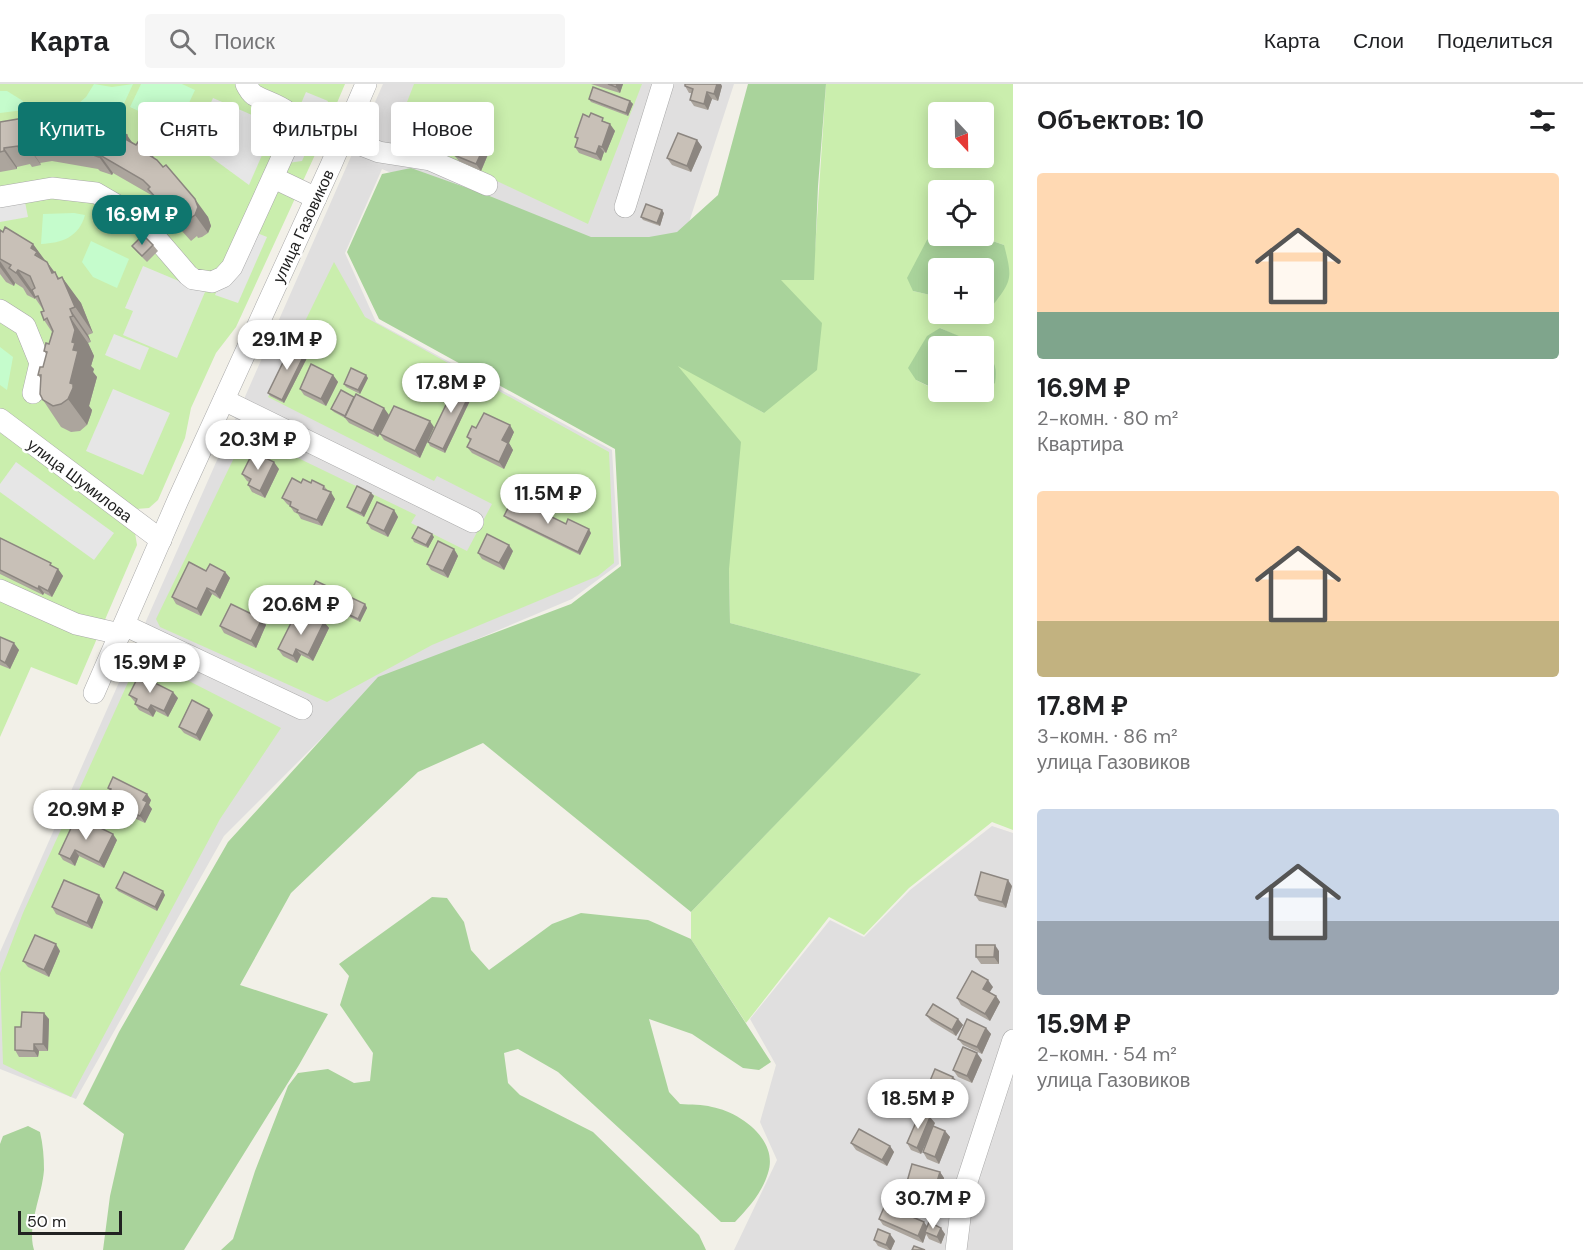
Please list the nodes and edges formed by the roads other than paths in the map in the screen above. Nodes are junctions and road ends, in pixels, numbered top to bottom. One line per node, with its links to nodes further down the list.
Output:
1 (246, 84): 7 (street)
2 (366, 84): 4 (street, улица Газовиков)
3 (663, 84): 11 (street)
4 (358, 102)
5 (379, 152): 8 (street)
6 (335, 156): 10 (street, улица Газовиков)
7 (274, 178): 9 (street); 10 (street)
8 (487, 184)
9 (0, 197)
10 (316, 198): 14 (street, улица Газовиков)
11 (625, 207)
12 (0, 310): 13 (street)
13 (33, 393)
14 (224, 400): 16 (street); 17 (street, улица Газовиков)
15 (0, 419): 17 (street, улица Шумилова)
16 (473, 522)
17 (161, 540): 19 (street, улица Газовиков)
18 (0, 590): 19 (street)
19 (122, 629): 20 (street, улица Газовиков); 21 (street)
20 (94, 693)
21 (302, 709)
22 (1013, 1040): 23 (street)
23 (956, 1250)

